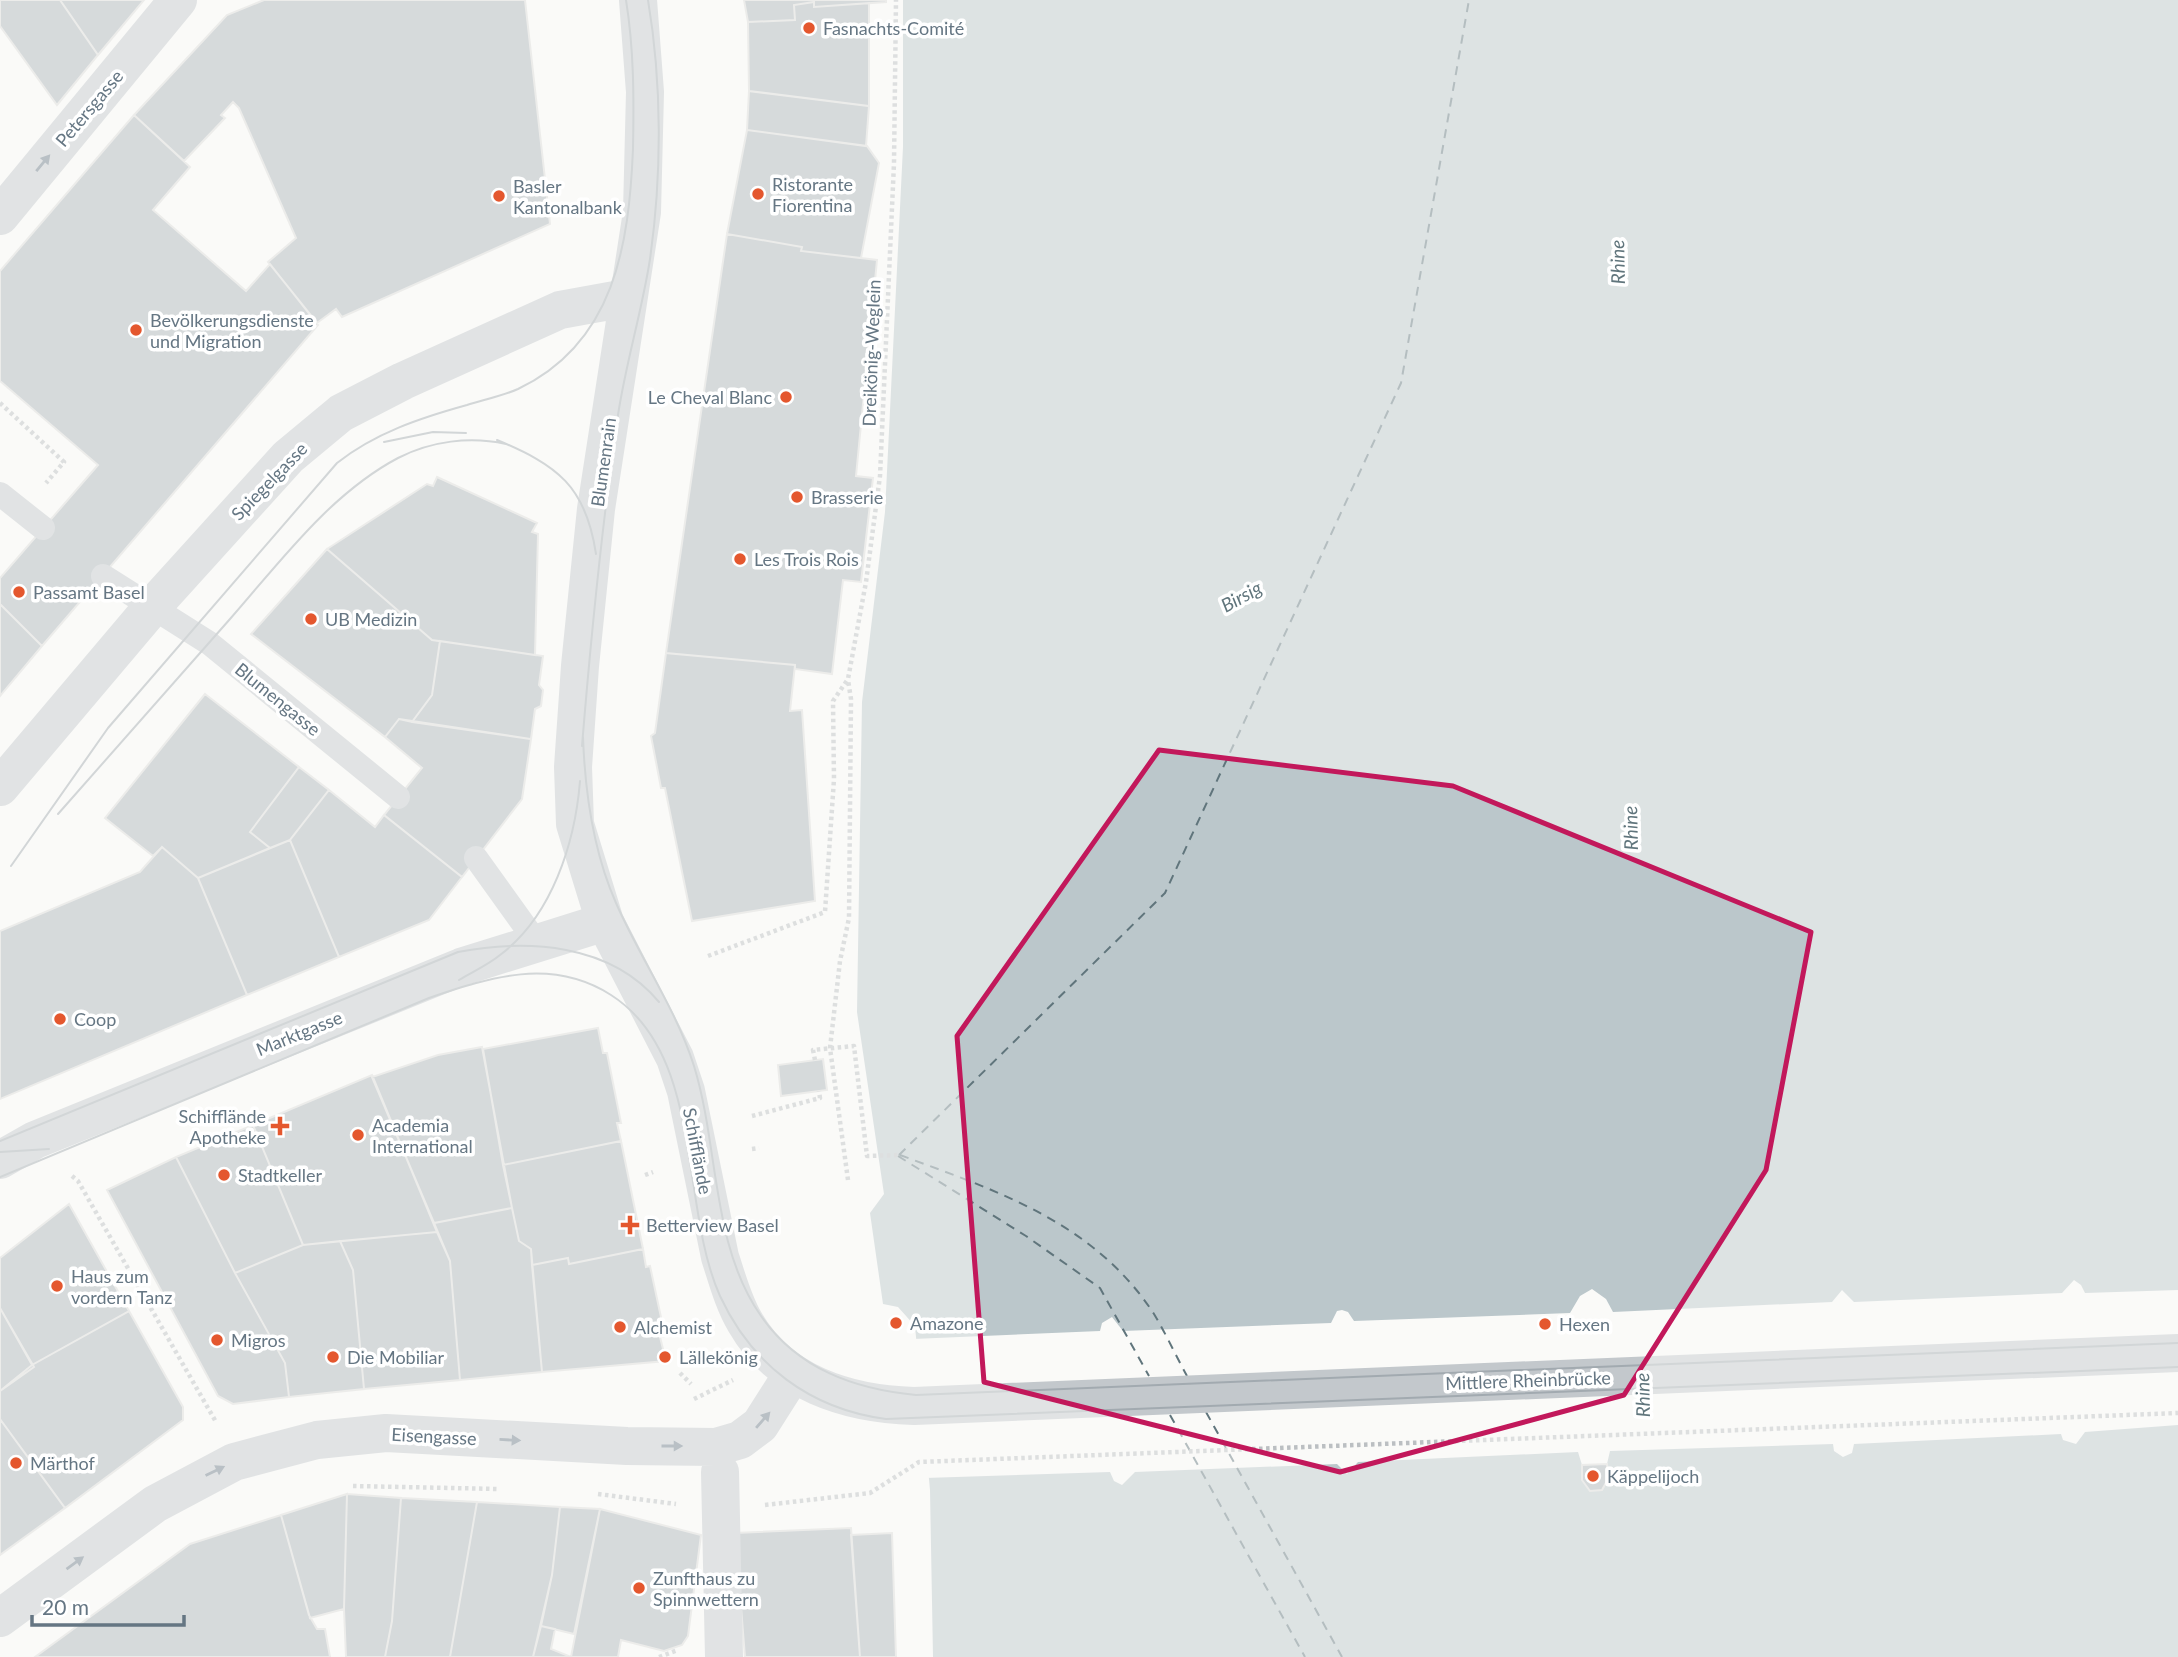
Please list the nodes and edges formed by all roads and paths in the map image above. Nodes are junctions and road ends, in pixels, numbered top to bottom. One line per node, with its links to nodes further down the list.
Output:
1 (178, 0): 4 (street, Petersgasse, one-way to 1)
2 (638, 0): 5 (street, Blumenrain)
3 (895, 0): 12 (path, Dreikönig-Weglein)
4 (0, 216)
5 (626, 298): 11 (street, Spiegelgasse); 16 (street, Blumenrain)
6 (0, 403): 8 (path)
7 (0, 494): 8 (lane)
8 (21, 511): 9 (lane)
9 (43, 528)
10 (103, 576): 11 (lane, Blumengasse)
11 (153, 606): 13 (street, Spiegelgasse); 14 (lane, Blumengasse)
12 (848, 679): 18 (path, Dreikönig-Weglein); 19 (path)
13 (0, 787)
14 (398, 797)
15 (477, 858): 17 (lane)
16 (605, 922): 17 (street, Marktgasse); 33 (street, Schifflände)
17 (537, 943): 26 (street, Marktgasse)
18 (708, 956)
19 (830, 1048): 20 (path); 25 (path); 30 (path)
20 (815, 1060)
21 (819, 1091): 22 (path)
22 (752, 1116)
23 (759, 1148): 24 (path)
24 (752, 1149)
25 (899, 1155)
26 (0, 1160)
27 (653, 1172): 28 (path)
28 (645, 1175)
29 (78, 1181): 36 (path)
30 (848, 1181)
31 (2178, 1353): 33 (street, Mittlere Rheinbrücke)
32 (680, 1373): 34 (path)
33 (793, 1373): 42 (street, Eisengasse, one-way to 33)
34 (691, 1384)
35 (2178, 1413): 41 (path)
36 (218, 1424)
37 (720, 1472): 41 (street)
38 (343, 1485): 39 (path)
39 (503, 1489)
40 (584, 1492): 41 (path)
41 (722, 1510): 43 (street)
42 (0, 1618)
43 (724, 1657)

